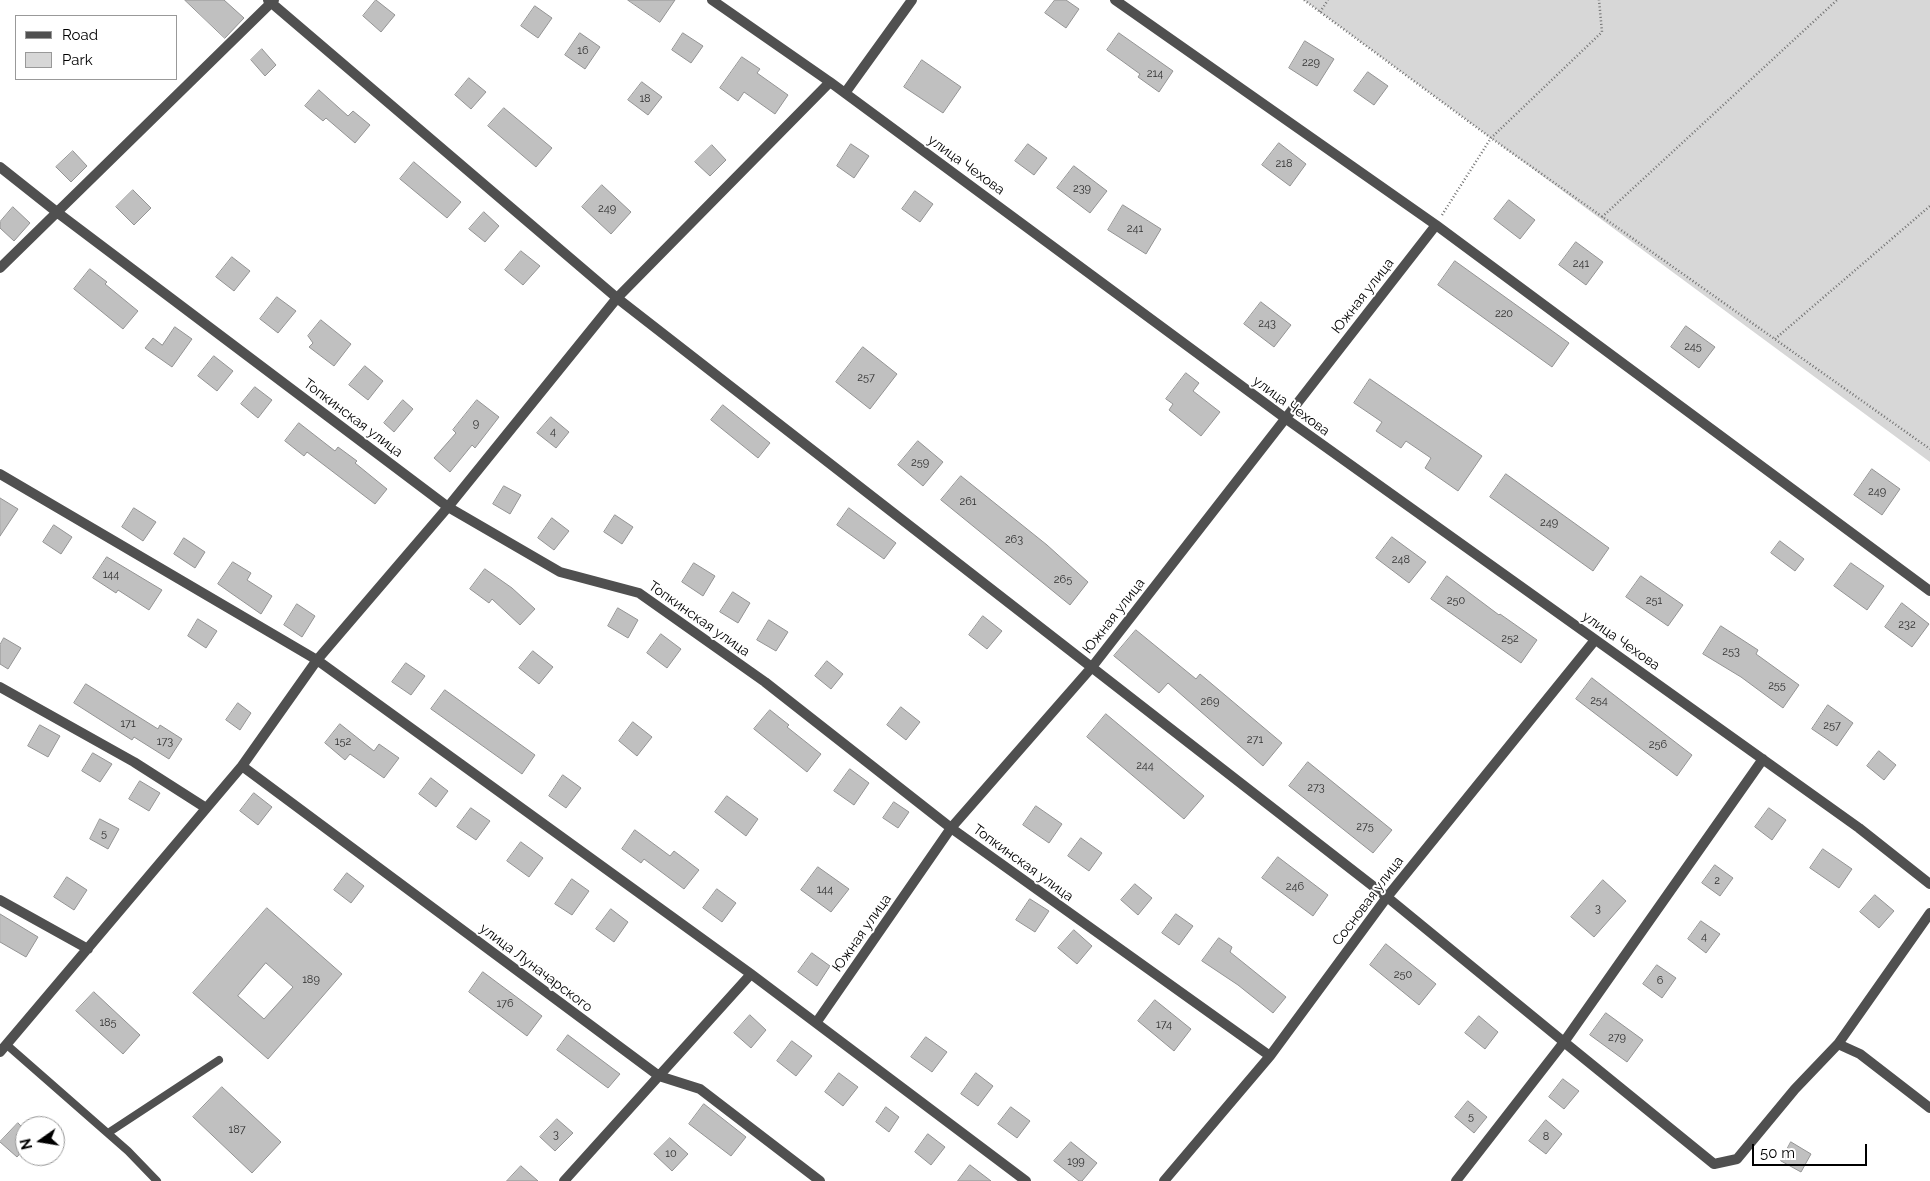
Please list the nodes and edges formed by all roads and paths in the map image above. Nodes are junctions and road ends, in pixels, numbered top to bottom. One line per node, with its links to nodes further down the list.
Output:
1 (712, 0): 10 (street, улица Чехова)
2 (912, 0): 11 (street)
3 (1116, 0): 17 (street)
4 (1304, 0): 9 (path)
5 (1328, 0): 9 (path)
6 (1600, 0): 12 (path)
7 (1837, 0): 16 (path)
8 (271, 1): 15 (street); 19 (street)
9 (1320, 12): 12 (path)
10 (830, 82): 11 (street, улица Чехова); 19 (street)
11 (845, 93): 21 (street, улица Чехова)
12 (1491, 138): 16 (path); 17 (path)
13 (0, 167): 15 (street, Топкинская улица)
14 (1930, 206): 20 (path)
15 (58, 213): 18 (street); 24 (street, Топкинская улица)
16 (1602, 217): 20 (path)
17 (1436, 225): 21 (street, Южная улица); 25 (street)
18 (0, 268)
19 (617, 298): 24 (street); 28 (street)
20 (1775, 339): 22 (path)
21 (1284, 418): 26 (street, улица Чехова); 28 (street, Южная улица)
22 (1930, 449)
23 (0, 474): 27 (street)
24 (448, 507): 27 (street); 33 (street, Топкинская улица)
25 (1930, 591)
26 (1595, 640): 30 (street, улица Чехова); 35 (street, Сосновая улица)
27 (317, 660): 31 (street); 39 (street)
28 (1092, 667): 33 (street, Южная улица); 35 (street)
29 (0, 687): 32 (street)
30 (1763, 759): 34 (street, улица Чехова); 41 (street)
31 (242, 766): 32 (street); 46 (street, улица Луначарского)
32 (206, 808): 38 (street)
33 (951, 828): 40 (street, Южная улица); 44 (street, Топкинская улица)
34 (1930, 884)
35 (1387, 897): 41 (street); 44 (street, Сосновая улица)
36 (0, 900): 38 (street)
37 (1930, 913): 42 (street)
38 (88, 949): 43 (street)
39 (751, 974): 40 (street); 46 (street)
40 (816, 1024): 52 (street)
41 (1564, 1042): 42 (street); 54 (street)
42 (1838, 1044): 47 (street)
43 (4, 1048): 48 (lane)
44 (1270, 1056): 53 (street, Сосновая улица)
45 (219, 1060): 48 (lane)
46 (659, 1076): 50 (street); 51 (street, улица Луначарского)
47 (1930, 1108)
48 (108, 1133): 49 (lane)
49 (156, 1181)
50 (564, 1181)
51 (820, 1181)
52 (1026, 1181)
53 (1164, 1181)
54 (1456, 1181)

